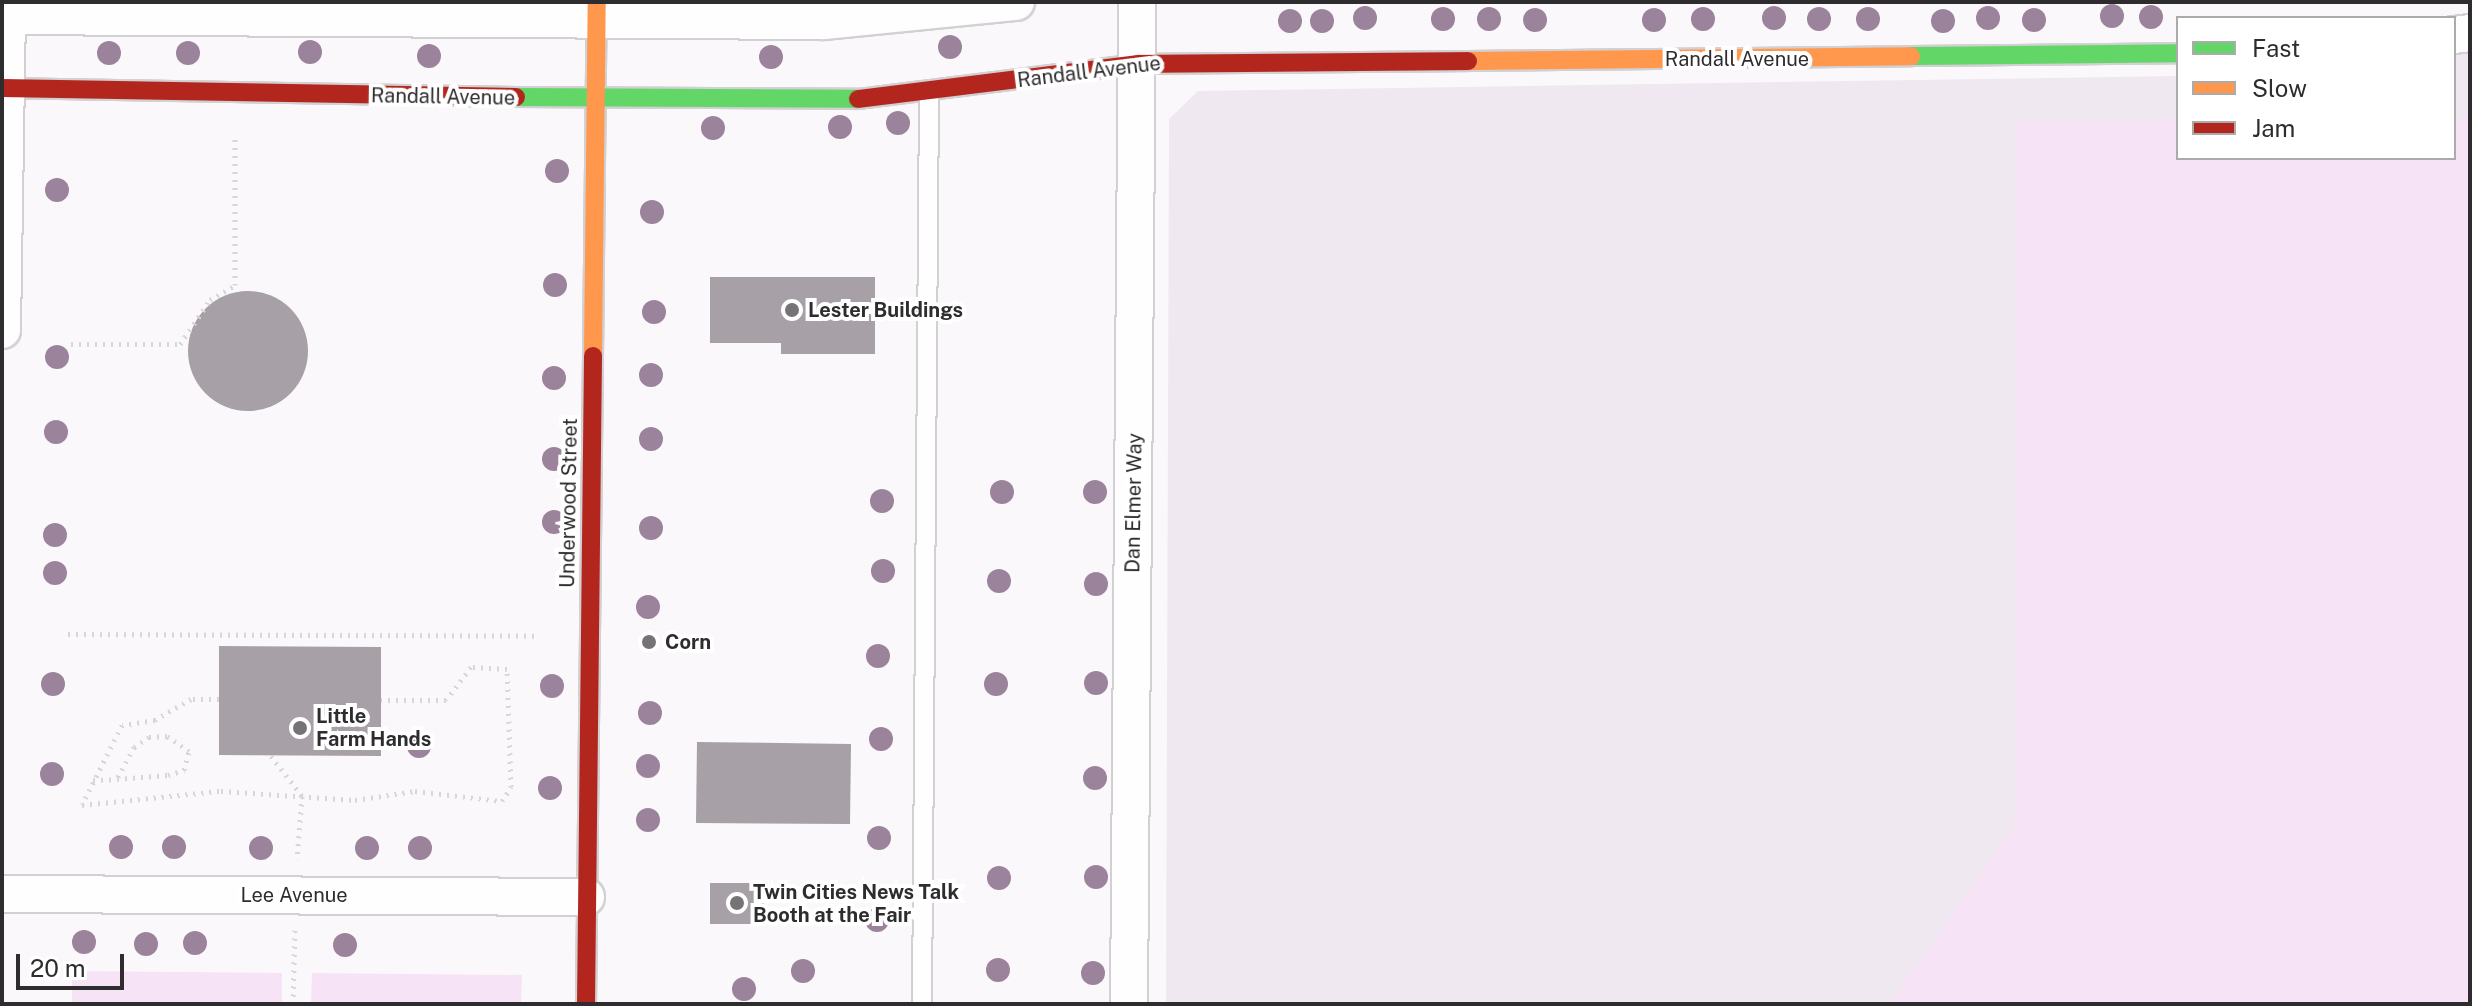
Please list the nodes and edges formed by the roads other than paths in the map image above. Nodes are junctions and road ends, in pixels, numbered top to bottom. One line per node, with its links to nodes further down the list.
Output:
1 (1016, 2): 4 (street)
2 (1137, 2): 6 (street, Dan Elmer Way)
3 (5, 11): 4 (street); 7 (street)
4 (597, 12): 9 (street, Underwood Street)
5 (2176, 53): 6 (street, Randall Avenue)
6 (1138, 64): 8 (street, Randall Avenue); 15 (street, Dan Elmer Way)
7 (3, 88): 9 (street, Randall Avenue); 10 (street)
8 (929, 93): 9 (street, Randall Avenue); 14 (lane)
9 (596, 100): 12 (street, Underwood Street)
10 (2, 330)
11 (2, 894): 12 (street, Lee Avenue)
12 (586, 897): 13 (street, Underwood Street)
13 (586, 1004)
14 (922, 1004)
15 (1129, 1004)

